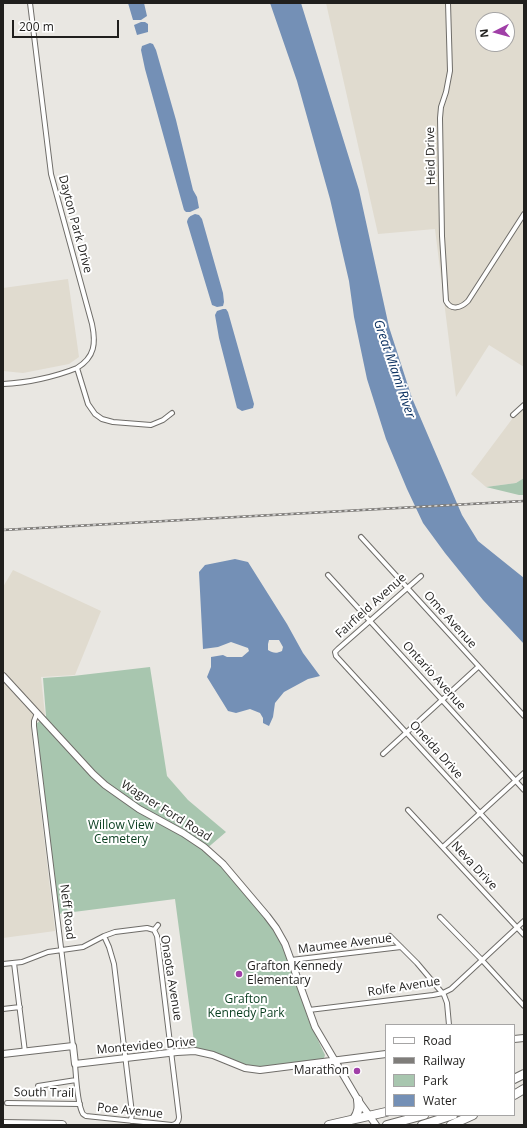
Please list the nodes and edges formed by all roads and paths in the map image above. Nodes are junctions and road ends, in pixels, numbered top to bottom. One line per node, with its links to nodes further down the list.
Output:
1 (30, 3): 4 (street, Dayton Park Drive)
2 (448, 3): 3 (street, Heid Drive)
3 (524, 214)
4 (76, 368): 5 (street, Dayton Park Drive); 7 (street)
5 (3, 384)
6 (524, 405): 8 (street)
7 (172, 413)
8 (513, 415)
9 (361, 537): 12 (street, Ome Avenue)
10 (328, 575): 13 (street, Ontario Avenue)
11 (421, 576): 12 (street, Fairfield Avenue)
12 (407, 588): 13 (street, Fairfield Avenue); 15 (street, Ome Avenue)
13 (370, 621): 14 (street, Fairfield Avenue); 17 (street, Ontario Avenue)
14 (335, 652): 20 (street, Oneida Drive)
15 (478, 666): 17 (street); 19 (street, Ome Avenue)
16 (3, 676): 18 (main road, Wagner Ford Road)
17 (442, 700): 20 (street); 23 (street, Ontario Avenue)
18 (37, 713): 38 (street, Neff Road); 39 (main road, Wagner Ford Road)
19 (524, 716)
20 (406, 732): 21 (street); 26 (street, Oneida Drive)
21 (383, 754)
22 (524, 773): 23 (street)
23 (516, 781): 24 (street, Ontario Avenue); 26 (street)
24 (524, 790)
25 (408, 810): 27 (street, Neva Drive)
26 (480, 813): 27 (street); 28 (street, Oneida Drive)
27 (443, 847): 32 (street, Neva Drive)
28 (524, 861)
29 (440, 917): 40 (street)
30 (524, 921): 32 (street, Rolfe Avenue)
31 (158, 925): 33 (street)
32 (517, 928): 34 (street, Neva Drive); 40 (street, Rolfe Avenue)
33 (154, 930): 35 (street); 51 (street, Onaota Avenue)
34 (524, 935)
35 (104, 936): 38 (street); 54 (street)
36 (390, 936): 37 (street)
37 (401, 947): 39 (street, Maumee Avenue); 43 (street)
38 (61, 950): 41 (street); 49 (street, Neff Road)
39 (291, 960): 47 (main road, Wagner Ford Road)
40 (481, 960): 43 (street, Rolfe Avenue); 44 (street)
41 (14, 963): 42 (street); 45 (street)
42 (3, 964)
43 (442, 993): 47 (street, Rolfe Avenue); 48 (street)
44 (524, 1006)
45 (20, 1007): 46 (street); 50 (street)
46 (3, 1009)
47 (309, 1010): 55 (main road, Wagner Ford Road)
48 (449, 1024)
49 (73, 1046): 50 (main road); 56 (main road, Neff Road)
50 (25, 1052): 52 (main road)
51 (172, 1052): 54 (main road, Montevideo Drive); 55 (main road, Montevideo Drive); 76 (street, Onaota Avenue)
52 (3, 1054)
53 (385, 1054): 55 (main road, Montevideo Drive)
54 (126, 1058): 56 (main road, Montevideo Drive); 75 (street)
55 (335, 1062): 65 (main road, Wagner Ford Road)
56 (75, 1064): 59 (street, Neff Road)
57 (524, 1074): 58 (highway)
58 (515, 1078)
59 (76, 1080): 61 (street); 67 (street, Neff Road)
60 (524, 1084): 62 (highway)
61 (38, 1086)
62 (515, 1088)
63 (524, 1089): 64 (highway)
64 (515, 1094)
65 (358, 1100): 70 (main road, Wagner Ford Road); 74 (highway)
66 (8, 1103): 67 (street, South Trail)
67 (80, 1104): 69 (street, Neff Road)
68 (385, 1112): 70 (highway)
69 (83, 1114): 75 (street, Poe Avenue)
70 (369, 1115): 74 (highway); 81 (main road, Wagner Ford Road)
71 (420, 1116): 78 (highway)
72 (450, 1116): 82 (highway)
73 (471, 1116): 83 (highway)
74 (354, 1119): 80 (highway)
75 (131, 1121): 76 (street, Poe Avenue)
76 (176, 1123)
77 (3, 1124): 79 (highway)
78 (389, 1124)
79 (62, 1125)
80 (330, 1125)
81 (376, 1125)
82 (422, 1125)
83 (451, 1125)

